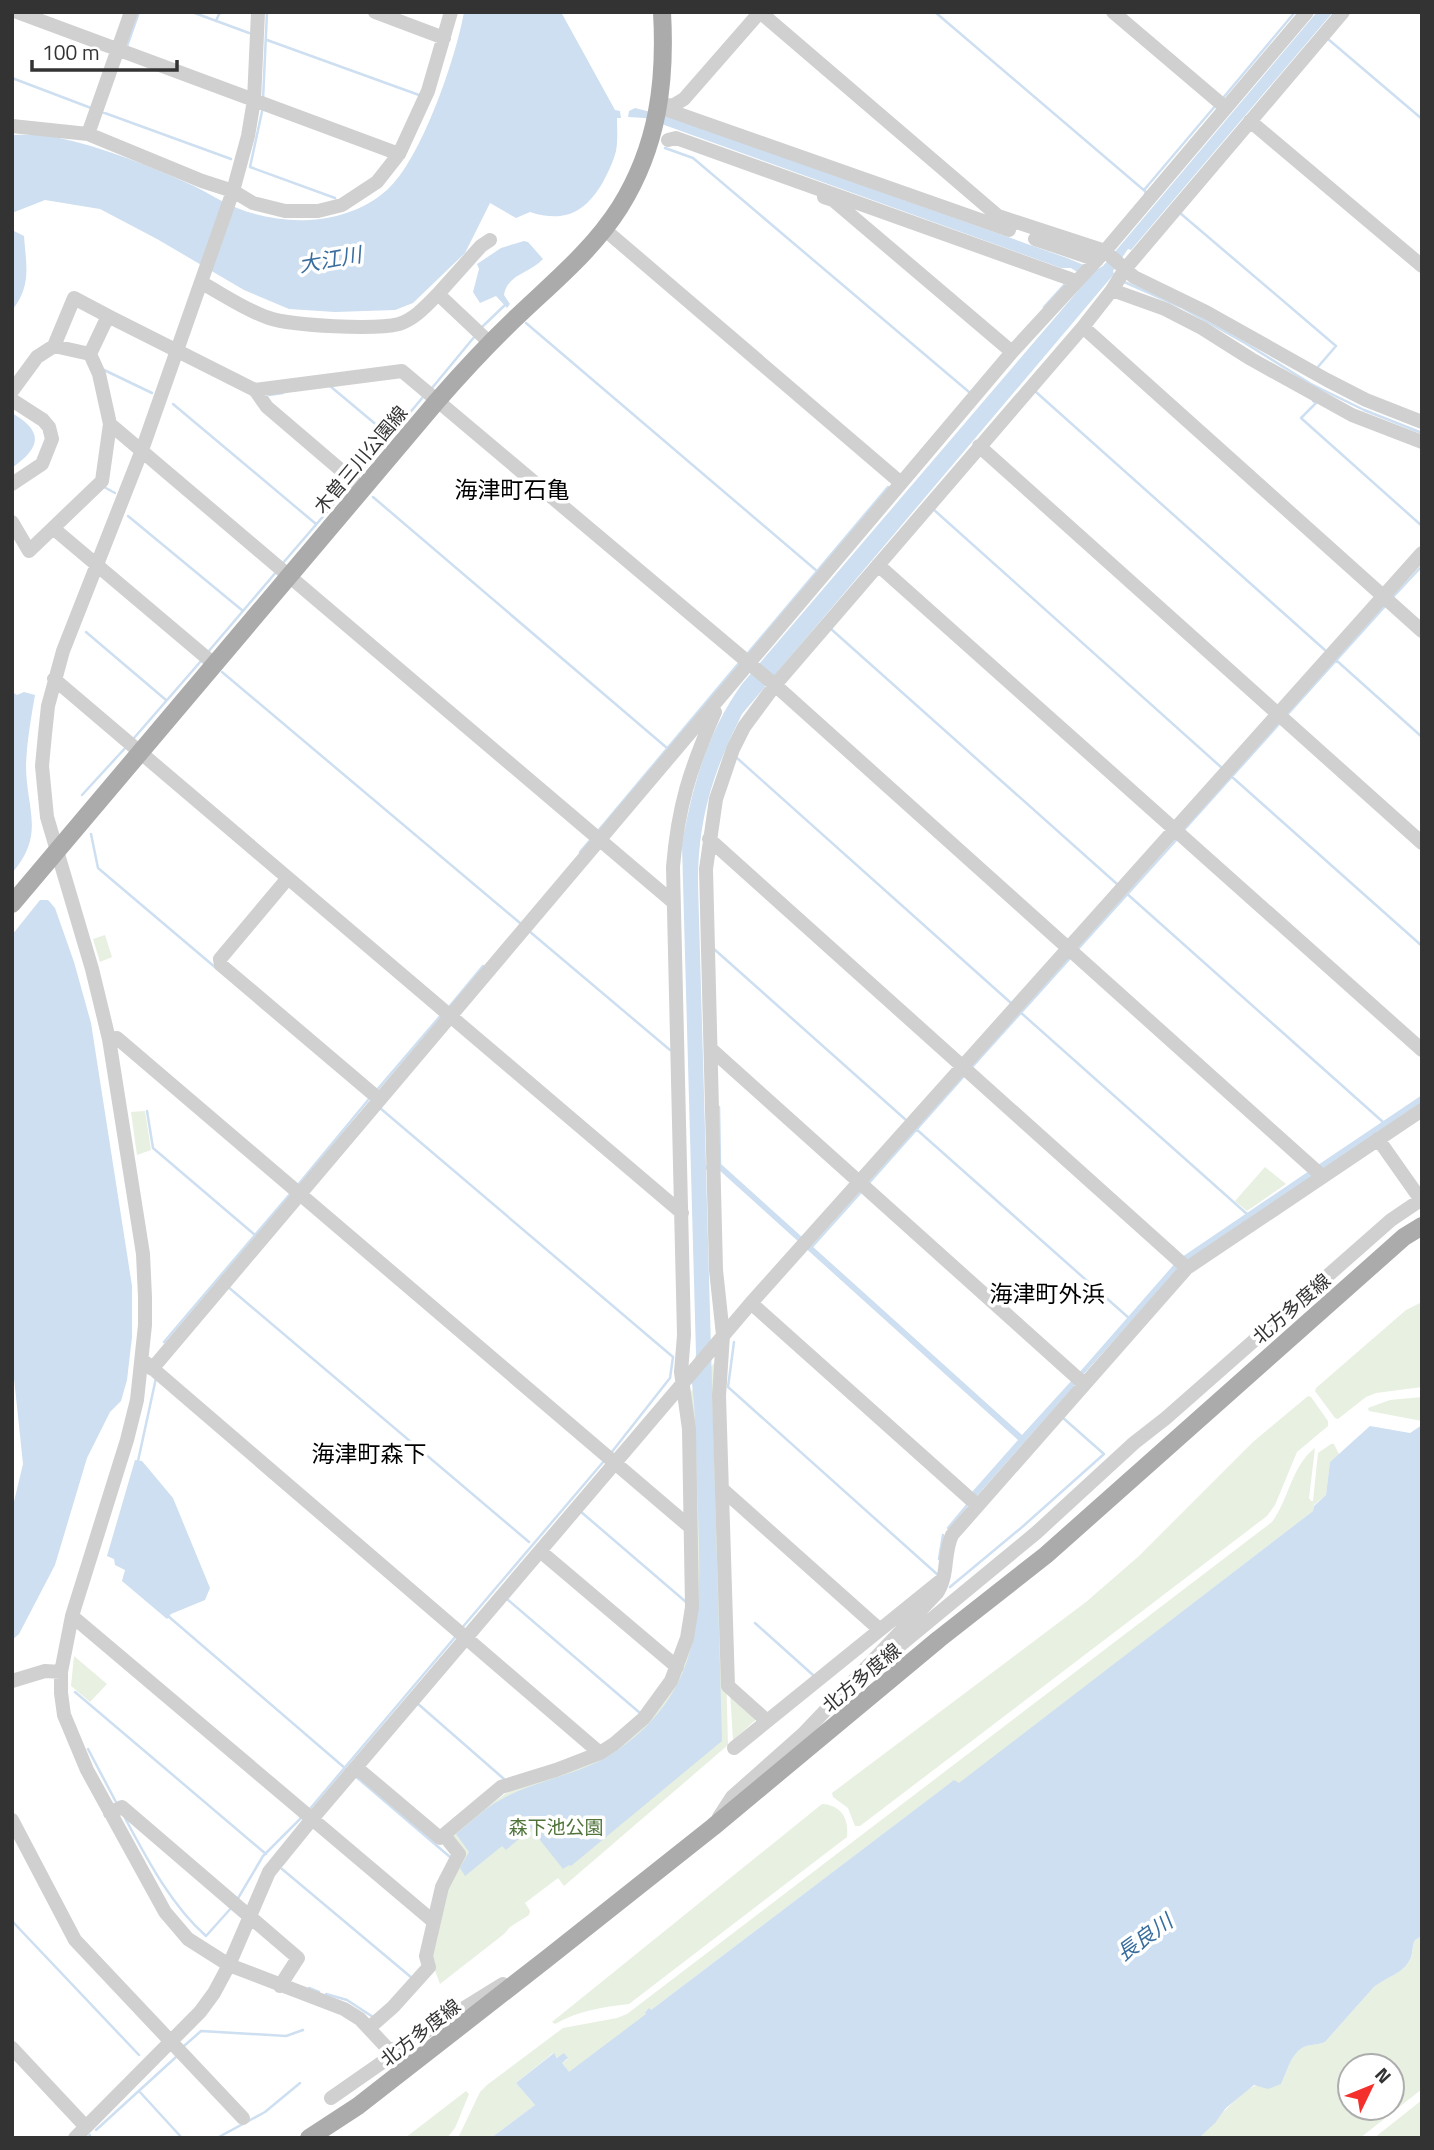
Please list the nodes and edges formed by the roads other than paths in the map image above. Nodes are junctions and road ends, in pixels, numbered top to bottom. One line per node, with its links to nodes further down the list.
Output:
1 (17, 12): 12 (street)
2 (131, 12): 12 (street)
3 (258, 12): 13 (street)
4 (375, 12): 11 (street)
5 (451, 12): 11 (street)
6 (662, 12): 16 (main road, 木曽三川公園線)
7 (760, 12): 16 (street); 23 (street)
8 (1113, 12): 14 (street)
9 (1307, 12): 14 (street)
10 (1343, 12): 15 (street)
11 (444, 38): 19 (street)
12 (118, 50): 13 (street); 18 (street)
13 (254, 100): 19 (street); 20 (street)
14 (1226, 108): 23 (street)
15 (1251, 121): 24 (street); 25 (street)
16 (658, 123): 21 (main road, 木曽三川公園線); 23 (street); 26 (street); 34 (street)
17 (12, 126): 18 (street)
18 (89, 134): 20 (street)
19 (399, 154): 20 (street)
20 (232, 193): 27 (street)
21 (604, 229): 31 (main road, 木曽三川公園線); 47 (street)
22 (490, 240): 28 (street)
23 (1101, 257): 25 (street); 26 (street)
24 (1422, 266)
25 (1119, 277): 30 (street); 41 (street); 43 (street)
26 (1078, 279): 34 (street)
27 (203, 280): 28 (street); 33 (street)
28 (438, 295): 31 (street)
29 (108, 316): 32 (street); 33 (street); 35 (street)
30 (1083, 327): 44 (street); 56 (street)
31 (489, 343): 39 (main road, 木曽三川公園線)
32 (54, 346): 35 (street); 37 (street)
33 (178, 350): 36 (street); 46 (street)
34 (1012, 352): 47 (street)
35 (90, 355): 42 (street)
36 (254, 390): 39 (street); 49 (street)
37 (12, 391)
38 (12, 400): 48 (street)
39 (437, 401): 49 (main road, 木曽三川公園線); 59 (street)
40 (1319, 403): 45 (street)
41 (1422, 422)
42 (110, 424): 46 (street); 51 (street)
43 (1422, 442)
44 (979, 446): 54 (street); 63 (street)
45 (1422, 447)
46 (142, 450): 53 (street); 55 (street)
47 (901, 483): 59 (street)
48 (12, 484)
49 (363, 488): 55 (main road, 木曽三川公園線)
50 (12, 522): 51 (street)
51 (53, 528): 53 (street)
52 (1422, 553): 56 (street)
53 (97, 565): 58 (street); 60 (street)
54 (878, 565): 61 (street); 65 (street)
55 (288, 576): 58 (main road, 木曽三川公園線); 67 (street)
56 (1383, 596): 57 (street); 63 (street)
57 (1422, 631)
58 (214, 664): 64 (main road, 木曽三川公園線)
59 (750, 666): 61 (street); 62 (street)
60 (54, 679): 64 (street); 69 (street)
61 (774, 684): 66 (street); 73 (street)
62 (723, 695): 67 (street); 71 (street)
63 (1278, 714): 65 (street); 68 (street)
64 (140, 751): 69 (main road, 木曽三川公園線); 70 (street)
65 (1174, 829): 73 (street); 77 (street)
66 (709, 839): 76 (street); 78 (street)
67 (599, 840): 71 (street); 74 (street)
68 (1422, 843)
69 (57, 851): 72 (main road, 木曽三川公園線); 75 (street)
70 (288, 878): 74 (street); 79 (street)
71 (673, 902): 86 (street)
72 (12, 904)
73 (1068, 947): 78 (street); 82 (street)
74 (450, 1016): 79 (street); 86 (street)
75 (109, 1039): 84 (street); 91 (street)
76 (712, 1050): 83 (street); 90 (street)
77 (1422, 1050)
78 (963, 1065): 83 (street); 88 (street)
79 (379, 1099): 84 (street)
80 (1422, 1110): 81 (street)
81 (1378, 1139): 82 (street); 85 (street)
82 (1322, 1176): 88 (street)
83 (859, 1182): 89 (street); 93 (street)
84 (300, 1194): 91 (street); 94 (street)
85 (1421, 1200): 105 (street)
86 (682, 1213): 92 (street)
87 (1422, 1226): 114 (main road, 北方多度線)
88 (1186, 1268): 93 (street)
89 (751, 1303): 90 (street); 96 (street)
90 (721, 1338): 92 (street); 95 (street)
91 (147, 1364): 100 (street); 102 (street)
92 (683, 1382): 94 (street); 97 (street)
93 (1083, 1383): 96 (street)
94 (614, 1462): 97 (street); 98 (street)
95 (722, 1489): 101 (street); 107 (street)
96 (977, 1505): 99 (street)
97 (690, 1527): 103 (street)
98 (540, 1551): 102 (street); 103 (street)
99 (945, 1576): 101 (street); 105 (street)
100 (72, 1616): 104 (street); 113 (street)
101 (879, 1629): 107 (street)
102 (466, 1637): 109 (street); 110 (street)
103 (677, 1667): 109 (street)
104 (61, 1672): 106 (street); 111 (street)
105 (863, 1672): 114 (street)
106 (12, 1681)
107 (766, 1720): 108 (street)
108 (734, 1748)
109 (600, 1753): 115 (street)
110 (354, 1771): 113 (street); 115 (street)
111 (110, 1813): 116 (street); 119 (street)
112 (12, 1819): 122 (street)
113 (312, 1819): 116 (street); 117 (street)
114 (713, 1827): 118 (main road, 北方多度線)
115 (444, 1835): 117 (street)
116 (249, 1915): 119 (street); 120 (street)
117 (434, 1922): 121 (street)
118 (550, 1957): 124 (street); 129 (main road, 北方多度線)
119 (229, 1965): 120 (street); 122 (street)
120 (280, 1986): 121 (street)
121 (369, 2028): 124 (street)
122 (171, 2040): 126 (street); 127 (street)
123 (12, 2048): 127 (street)
124 (388, 2049): 125 (street)
125 (331, 2098)
126 (243, 2118)
127 (86, 2127): 128 (street)
128 (75, 2138)
129 (309, 2138)

